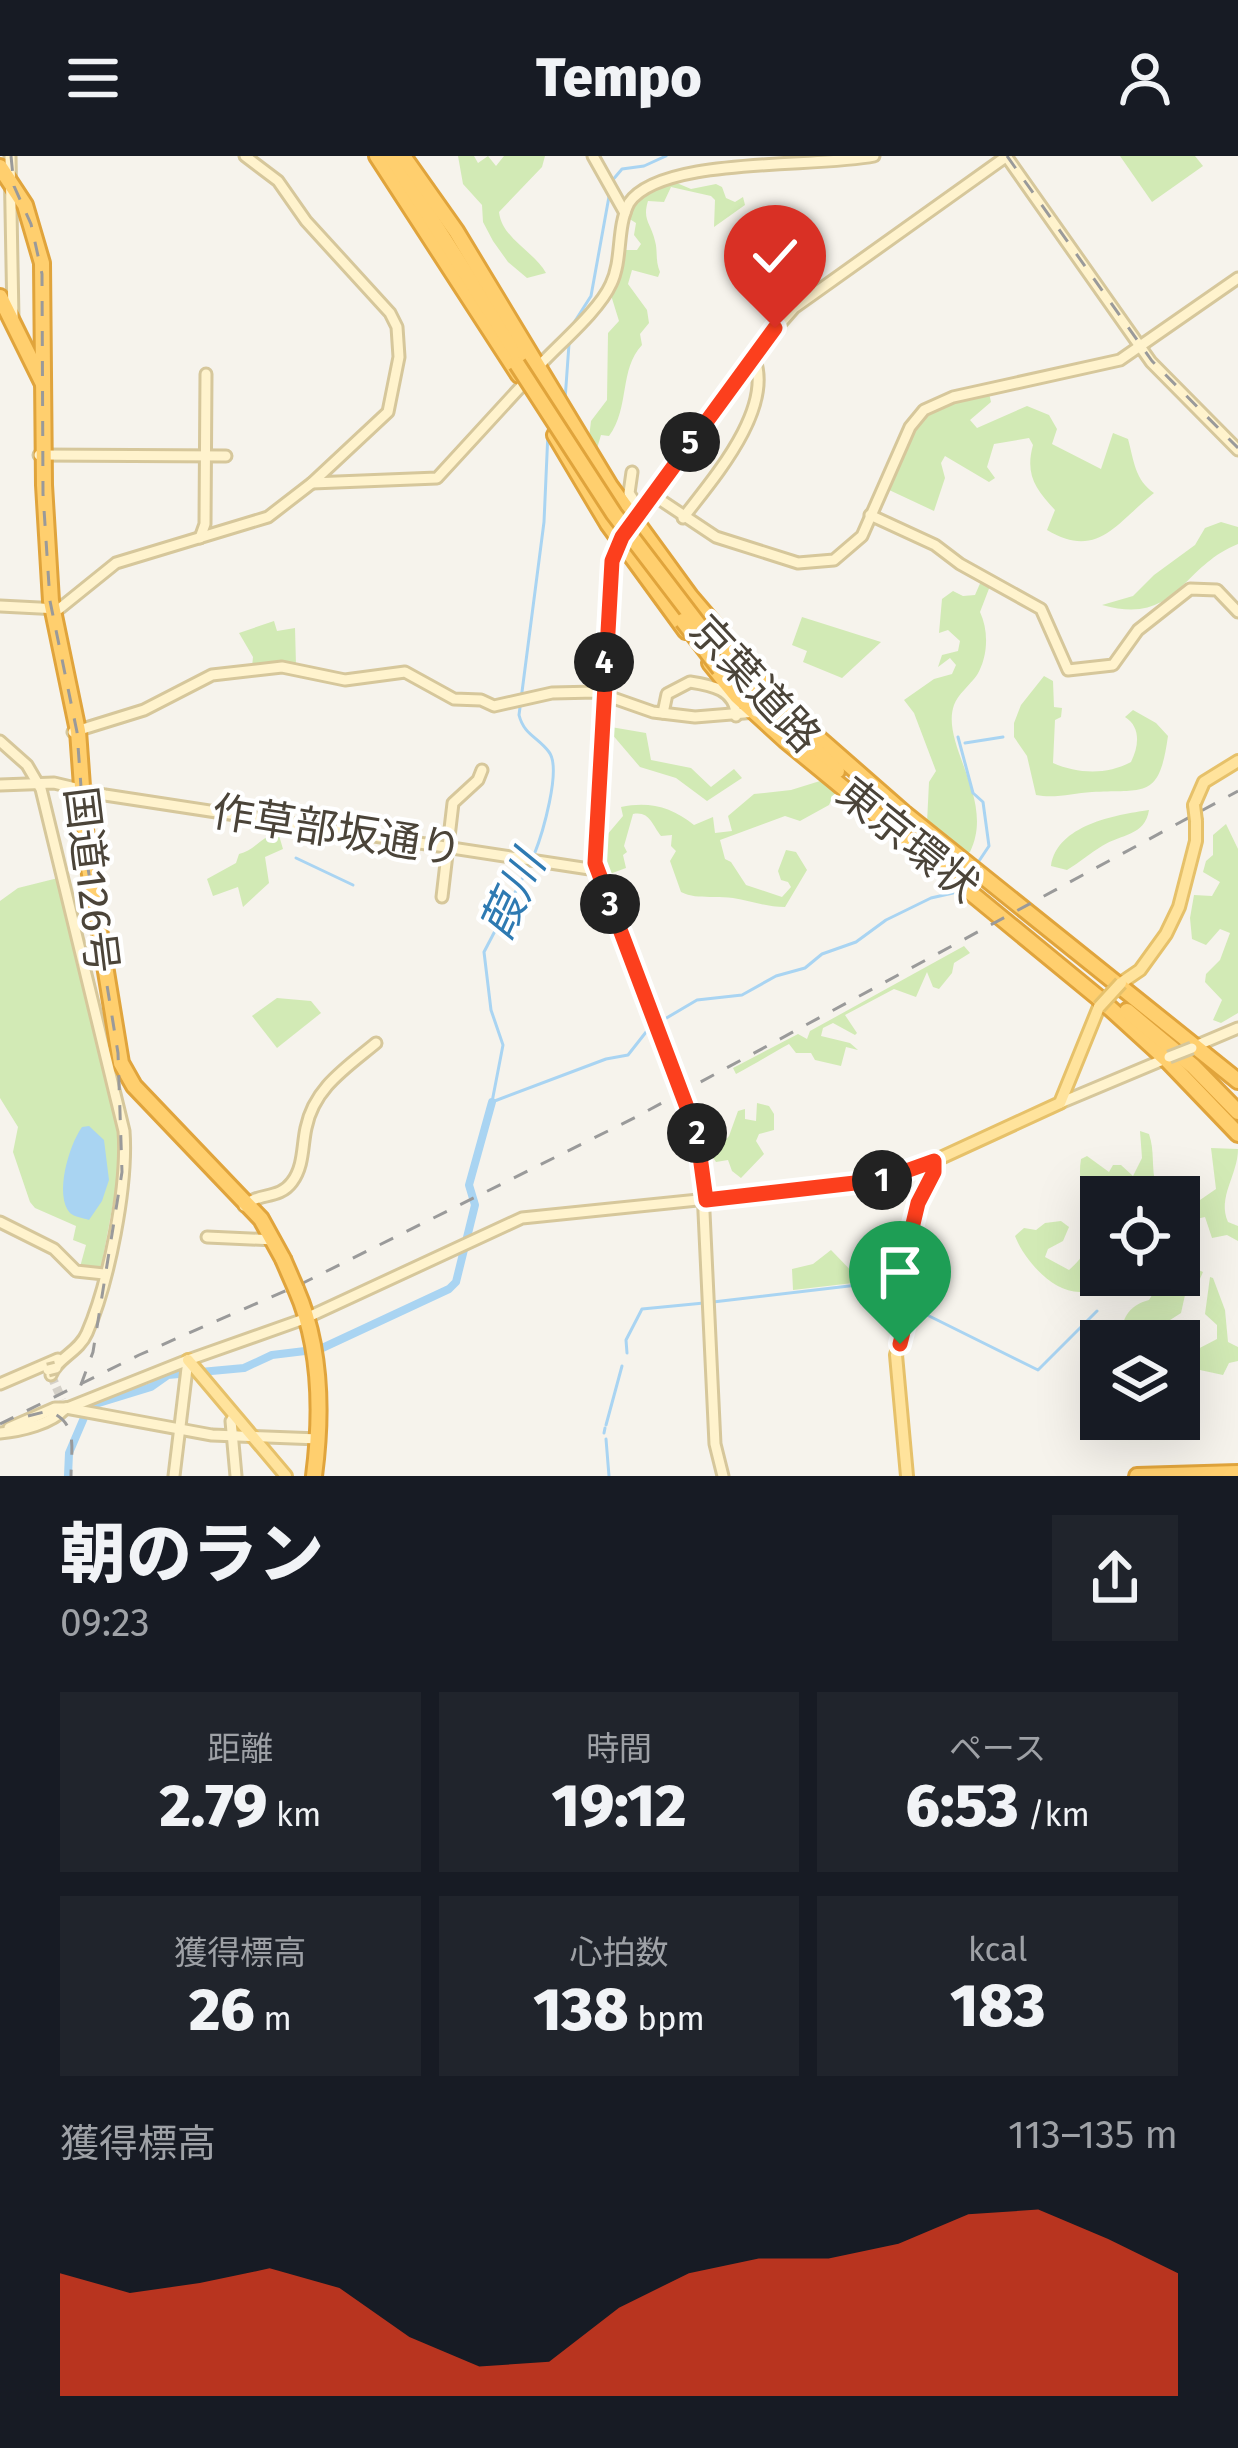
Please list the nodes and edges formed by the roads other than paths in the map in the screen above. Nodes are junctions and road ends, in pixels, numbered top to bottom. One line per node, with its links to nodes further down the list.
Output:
1 (10, 156): 8 (street)
2 (244, 156): 26 (street)
3 (390, 156): 15 (highway, 京葉道路); 15 (highway, 京葉道路); 16 (highway, 東京環状); 19 (highway, 東京環状)
4 (593, 156): 9 (street)
5 (874, 156): 9 (street)
6 (1008, 156): 13 (street); 14 (street)
7 (0, 167): 8 (highway, 国道126号)
8 (13, 186): 12 (street); 18 (highway, 国道126号)
9 (625, 213): 16 (street)
10 (1238, 278): 13 (street)
11 (0, 297): 12 (highway, 国道126号)
12 (13, 323): 18 (highway, 国道126号)
13 (1142, 345): 20 (street); 28 (street)
14 (753, 355): 27 (street); 30 (street)
15 (519, 362): 37 (highway, 京葉道路, bridge)
16 (538, 368): 19 (street); 29 (highway, 東京環状)
17 (206, 374): 23 (street)
18 (42, 382): 22 (highway, 国道126号)
19 (524, 383): 21 (highway, 東京環状); 26 (street)
20 (1238, 446)
21 (564, 448): 32 (highway, 東京環状); 43 (highway, bridge)
22 (42, 455): 23 (street); 35 (highway, 国道126号)
23 (206, 455): 24 (street); 31 (street)
24 (226, 456)
25 (632, 472): 29 (street)
26 (312, 483): 31 (street)
27 (653, 495): 29 (street); 30 (street)
28 (870, 515): 30 (street); 36 (street)
29 (638, 517): 32 (street); 39 (highway, 東京環状)
30 (683, 518)
31 (200, 538): 35 (street)
32 (621, 551): 33 (highway, 東京環状); 38 (street)
33 (653, 586): 40 (highway, 東京環状); 43 (highway)
34 (0, 606): 35 (street)
35 (50, 611): 44 (highway, 国道126号)
36 (1238, 612)
37 (706, 630): 50 (highway, 京葉道路); 55 (highway, 京葉道路)
38 (602, 693): 41 (street); 44 (street); 53 (street)
39 (786, 706): 40 (street, bridge); 58 (highway, 東京環状)
40 (755, 712): 42 (street); 59 (highway, 東京環状)
41 (663, 713): 42 (street); 42 (street)
42 (736, 716)
43 (773, 720): 50 (highway)
44 (75, 732): 51 (highway, 国道126号)
45 (0, 741): 48 (street)
46 (1238, 761): 62 (main road, bridge)
47 (482, 770): 52 (street)
48 (38, 783): 49 (street, 作草部坂通り); 51 (street, 作草部坂通り); 72 (street)
49 (0, 785)
50 (853, 785): 59 (highway, 京葉道路)
51 (81, 789): 52 (street, 作草部坂通り); 68 (highway, 国道126号)
52 (448, 848): 53 (street, 作草部坂通り); 54 (street)
53 (596, 870): 67 (street)
54 (442, 897)
55 (1131, 1007): 61 (highway); 64 (highway, 京葉道路)
56 (1238, 1028): 58 (street)
57 (376, 1043): 68 (street)
58 (1196, 1046): 59 (street, bridge); 60 (highway, 東京環状)
59 (1168, 1054): 62 (street); 63 (highway, 東京環状); 64 (highway)
60 (1238, 1079)
61 (1238, 1092)
62 (1060, 1103): 66 (main road)
63 (1213, 1108): 64 (highway, 東京環状); 65 (highway)
64 (1237, 1118)
65 (1238, 1144)
66 (934, 1161): 67 (street); 92 (main road)
67 (706, 1200): 74 (street); 91 (street)
68 (245, 1205): 71 (highway, 国道126号)
69 (0, 1222): 72 (street)
70 (207, 1237): 71 (street)
71 (273, 1241): 74 (highway, 国道126号, bridge)
72 (104, 1274): 73 (street)
73 (95, 1307): 76 (street); 76 (street); 77 (street)
74 (306, 1318): 75 (street); 85 (highway, 国道126号)
75 (191, 1369): 79 (street); 80 (main road); 81 (street)
76 (52, 1371): 77 (street)
77 (23, 1374): 78 (street)
78 (0, 1384)
79 (63, 1406): 81 (street); 82 (street)
80 (234, 1416): 83 (main road); 84 (street)
81 (181, 1430): 84 (street); 87 (street)
82 (0, 1433)
83 (249, 1434): 84 (street); 85 (street); 89 (main road)
84 (232, 1435): 88 (street)
85 (318, 1438): 90 (highway, 国道126号)
86 (1238, 1473): 93 (highway)
87 (175, 1476)
88 (236, 1476)
89 (286, 1476)
90 (313, 1476)
91 (723, 1476)
92 (907, 1476)
93 (1137, 1476)

